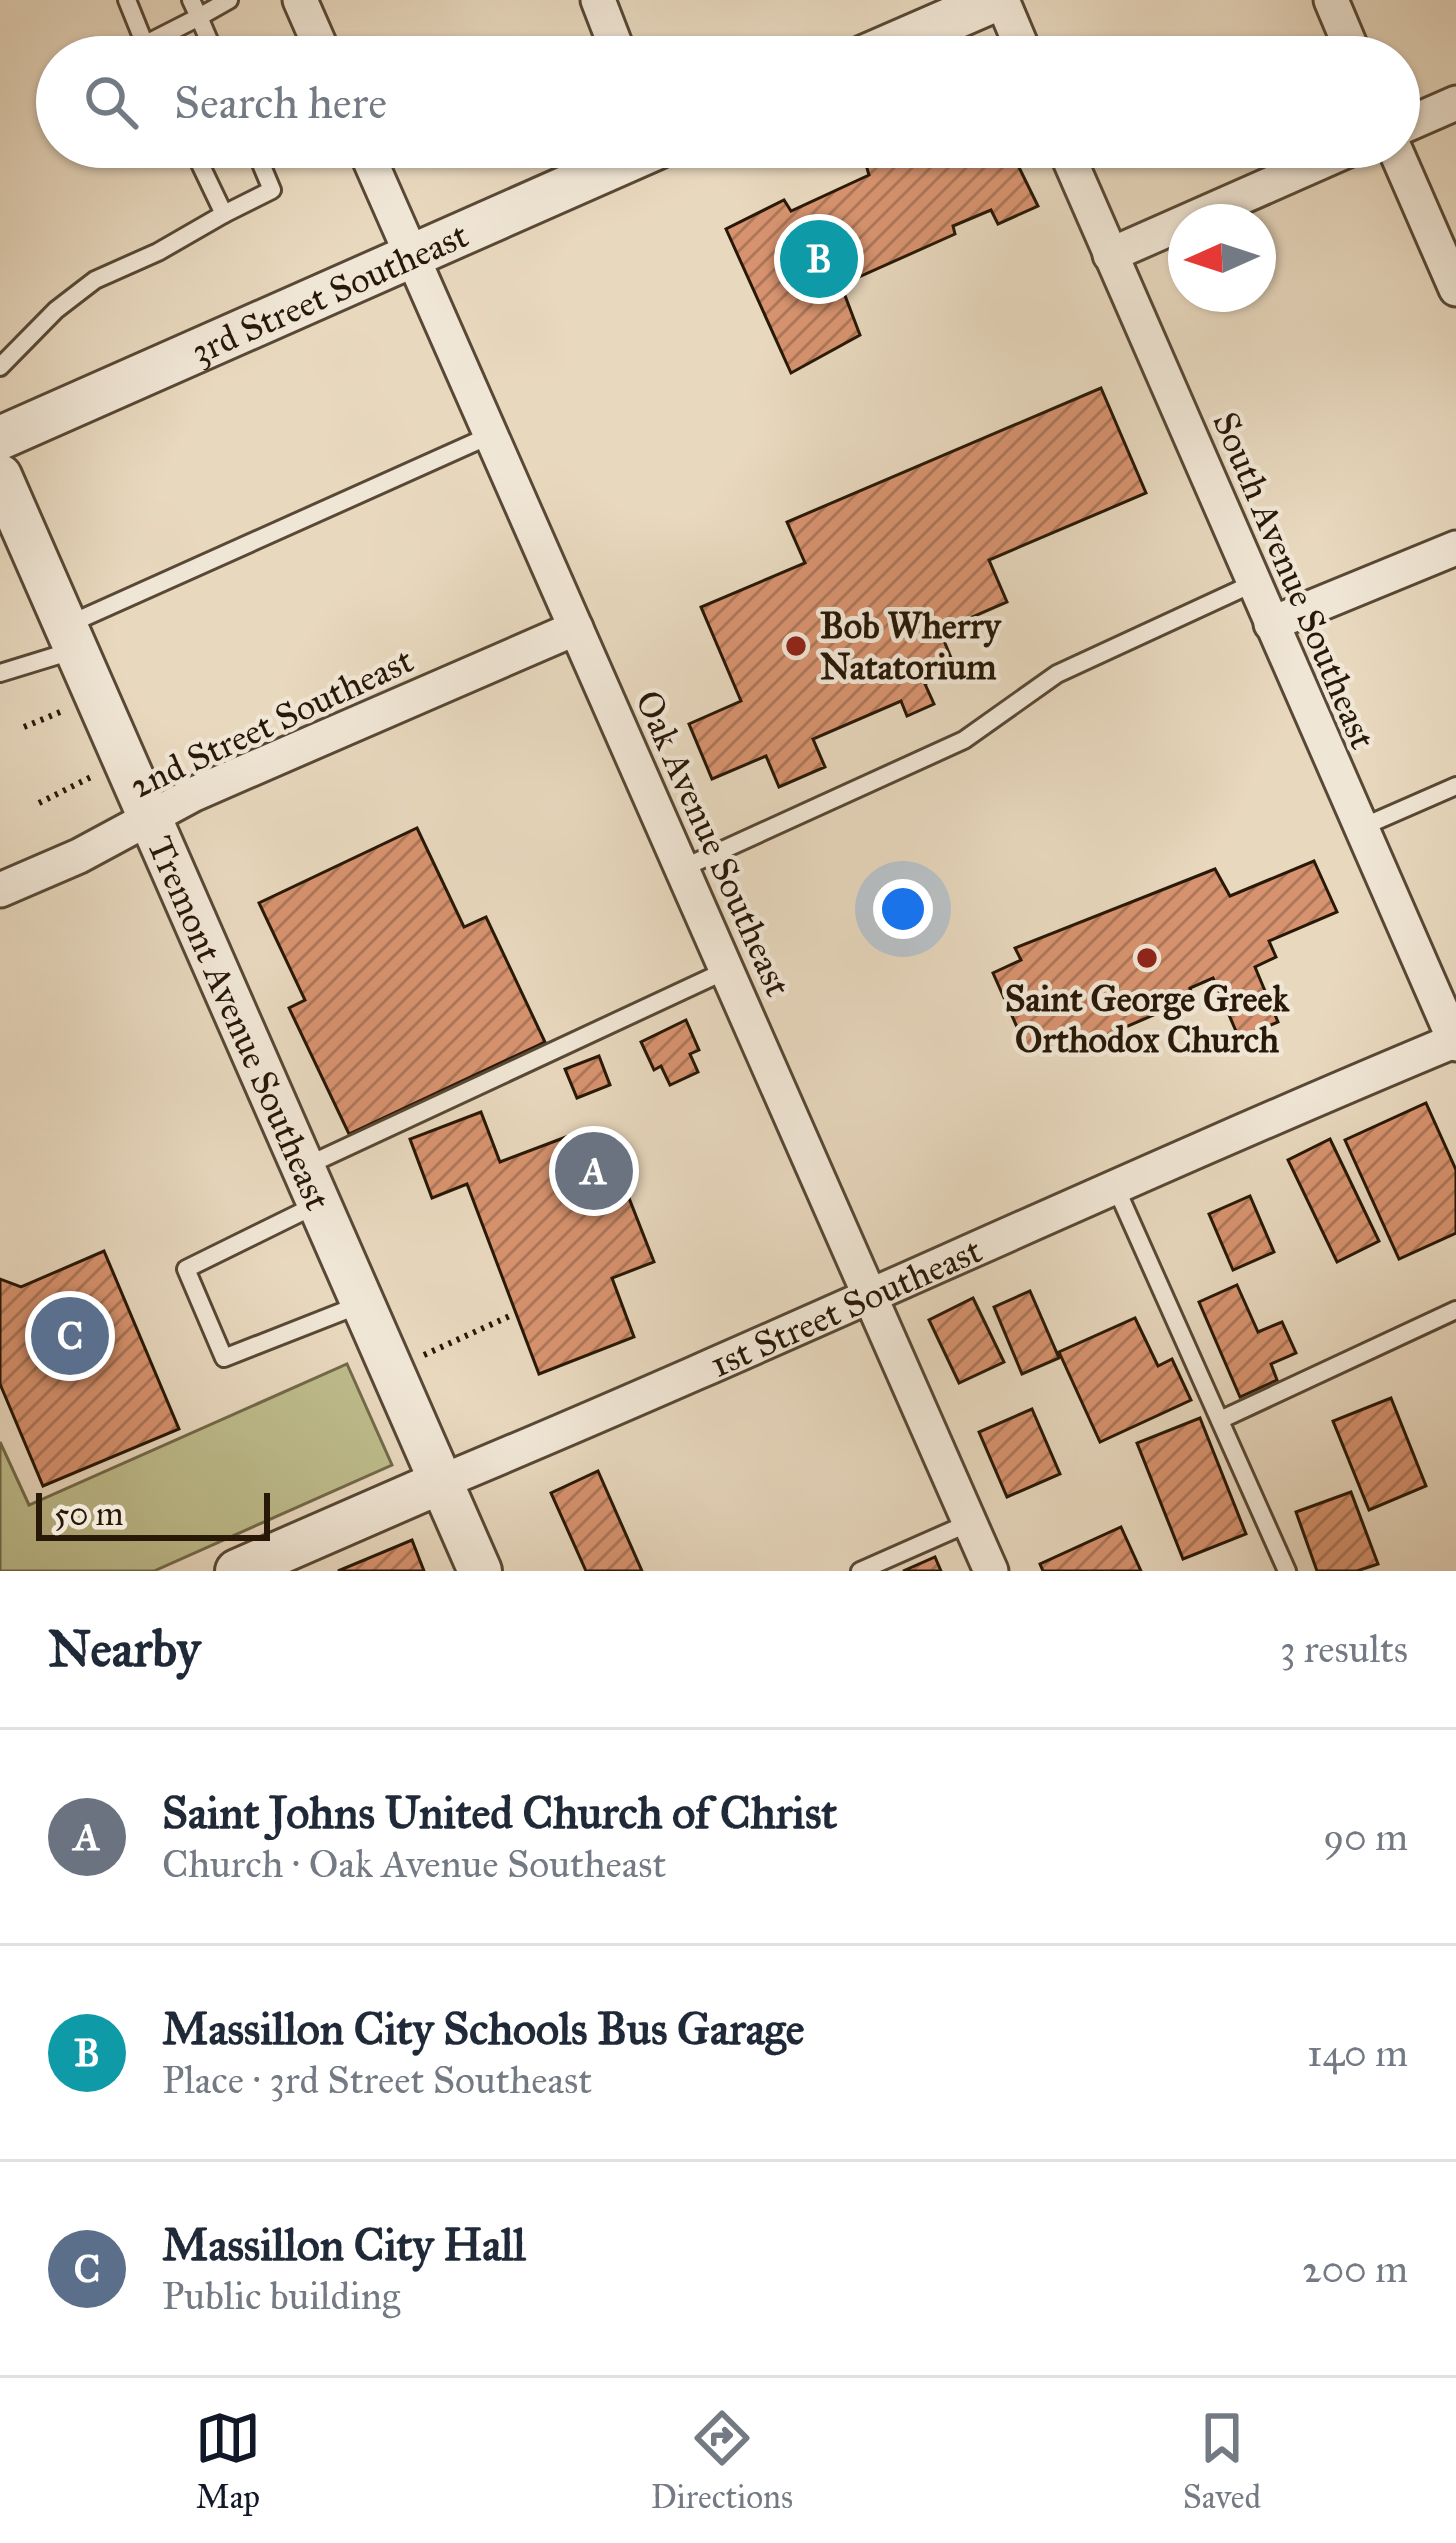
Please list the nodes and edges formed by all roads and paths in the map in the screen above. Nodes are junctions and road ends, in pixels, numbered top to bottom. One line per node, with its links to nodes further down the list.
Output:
1 (127, 0): 8 (lane)
2 (229, 0): 7 (lane)
3 (300, 0): 11 (street)
4 (598, 0): 12 (street)
5 (998, 0): 13 (street); 14 (street)
6 (1331, 0): 15 (street)
7 (195, 8): 9 (lane); 10 (lane)
8 (141, 36)
9 (164, 36)
10 (207, 36)
11 (316, 36)
12 (612, 36)
13 (913, 36)
14 (1016, 36)
15 (1346, 36)
16 (1456, 103): 17 (street)
17 (1420, 119)
18 (202, 168): 25 (lane)
19 (263, 168): 25 (lane)
20 (373, 168): 27 (street, Oak Avenue Southeast)
21 (609, 168): 27 (street, 3rd Street Southeast)
22 (1073, 168): 26 (street, South Avenue Southeast)
23 (1307, 168): 26 (street)
24 (1403, 168): 28 (street)
25 (224, 214): 29 (lane)
26 (1110, 255): 34 (street, South Avenue Southeast)
27 (412, 257): 30 (street, Oak Avenue Southeast); 31 (street, 3rd Street Southeast)
28 (1456, 289)
29 (0, 367)
30 (491, 435): 36 (street, Oak Avenue Southeast); 37 (lane)
31 (0, 438)
32 (0, 476): 37 (street, Tremont Avenue Southeast)
33 (1456, 548): 35 (street)
34 (1254, 584): 35 (street, South Avenue Southeast); 46 (lane)
35 (1270, 624): 45 (street, South Avenue Southeast)
36 (577, 628): 44 (street, 2nd Street Southeast); 46 (street, Oak Avenue Southeast)
37 (70, 638): 38 (lane); 39 (street, Tremont Avenue Southeast)
38 (0, 674)
39 (96, 697): 40 (path); 41 (street, Tremont Avenue Southeast)
40 (24, 727)
41 (124, 761): 43 (path); 44 (street, Tremont Avenue Southeast)
42 (1456, 786): 45 (lane)
43 (39, 803)
44 (149, 820): 47 (street, 2nd Street Southeast); 50 (street, Tremont Avenue Southeast)
45 (1360, 828): 49 (street, South Avenue Southeast)
46 (683, 868): 48 (street, Oak Avenue Southeast)
47 (0, 890)
48 (728, 970): 50 (lane); 52 (street, Oak Avenue Southeast)
49 (1456, 1042): 51 (street, 1st Street Southeast)
50 (311, 1186): 53 (street, Tremont Avenue Southeast); 53 (lane)
51 (1116, 1188): 52 (street, 1st Street Southeast); 57 (lane)
52 (870, 1298): 58 (street, 1st Street Southeast); 59 (street, Oak Avenue Southeast)
53 (363, 1304): 58 (street, Tremont Avenue Southeast)
54 (1456, 1310): 57 (lane)
55 (514, 1314): 56 (path)
56 (440, 1348)
57 (1220, 1420): 64 (lane)
58 (441, 1482): 60 (street, 1st Street Southeast); 61 (street, Tremont Avenue Southeast)
59 (970, 1523): 62 (lane); 63 (street, Oak Avenue Southeast)
60 (237, 1571)
61 (480, 1571)
62 (860, 1571)
63 (991, 1571)
64 (1287, 1571)

